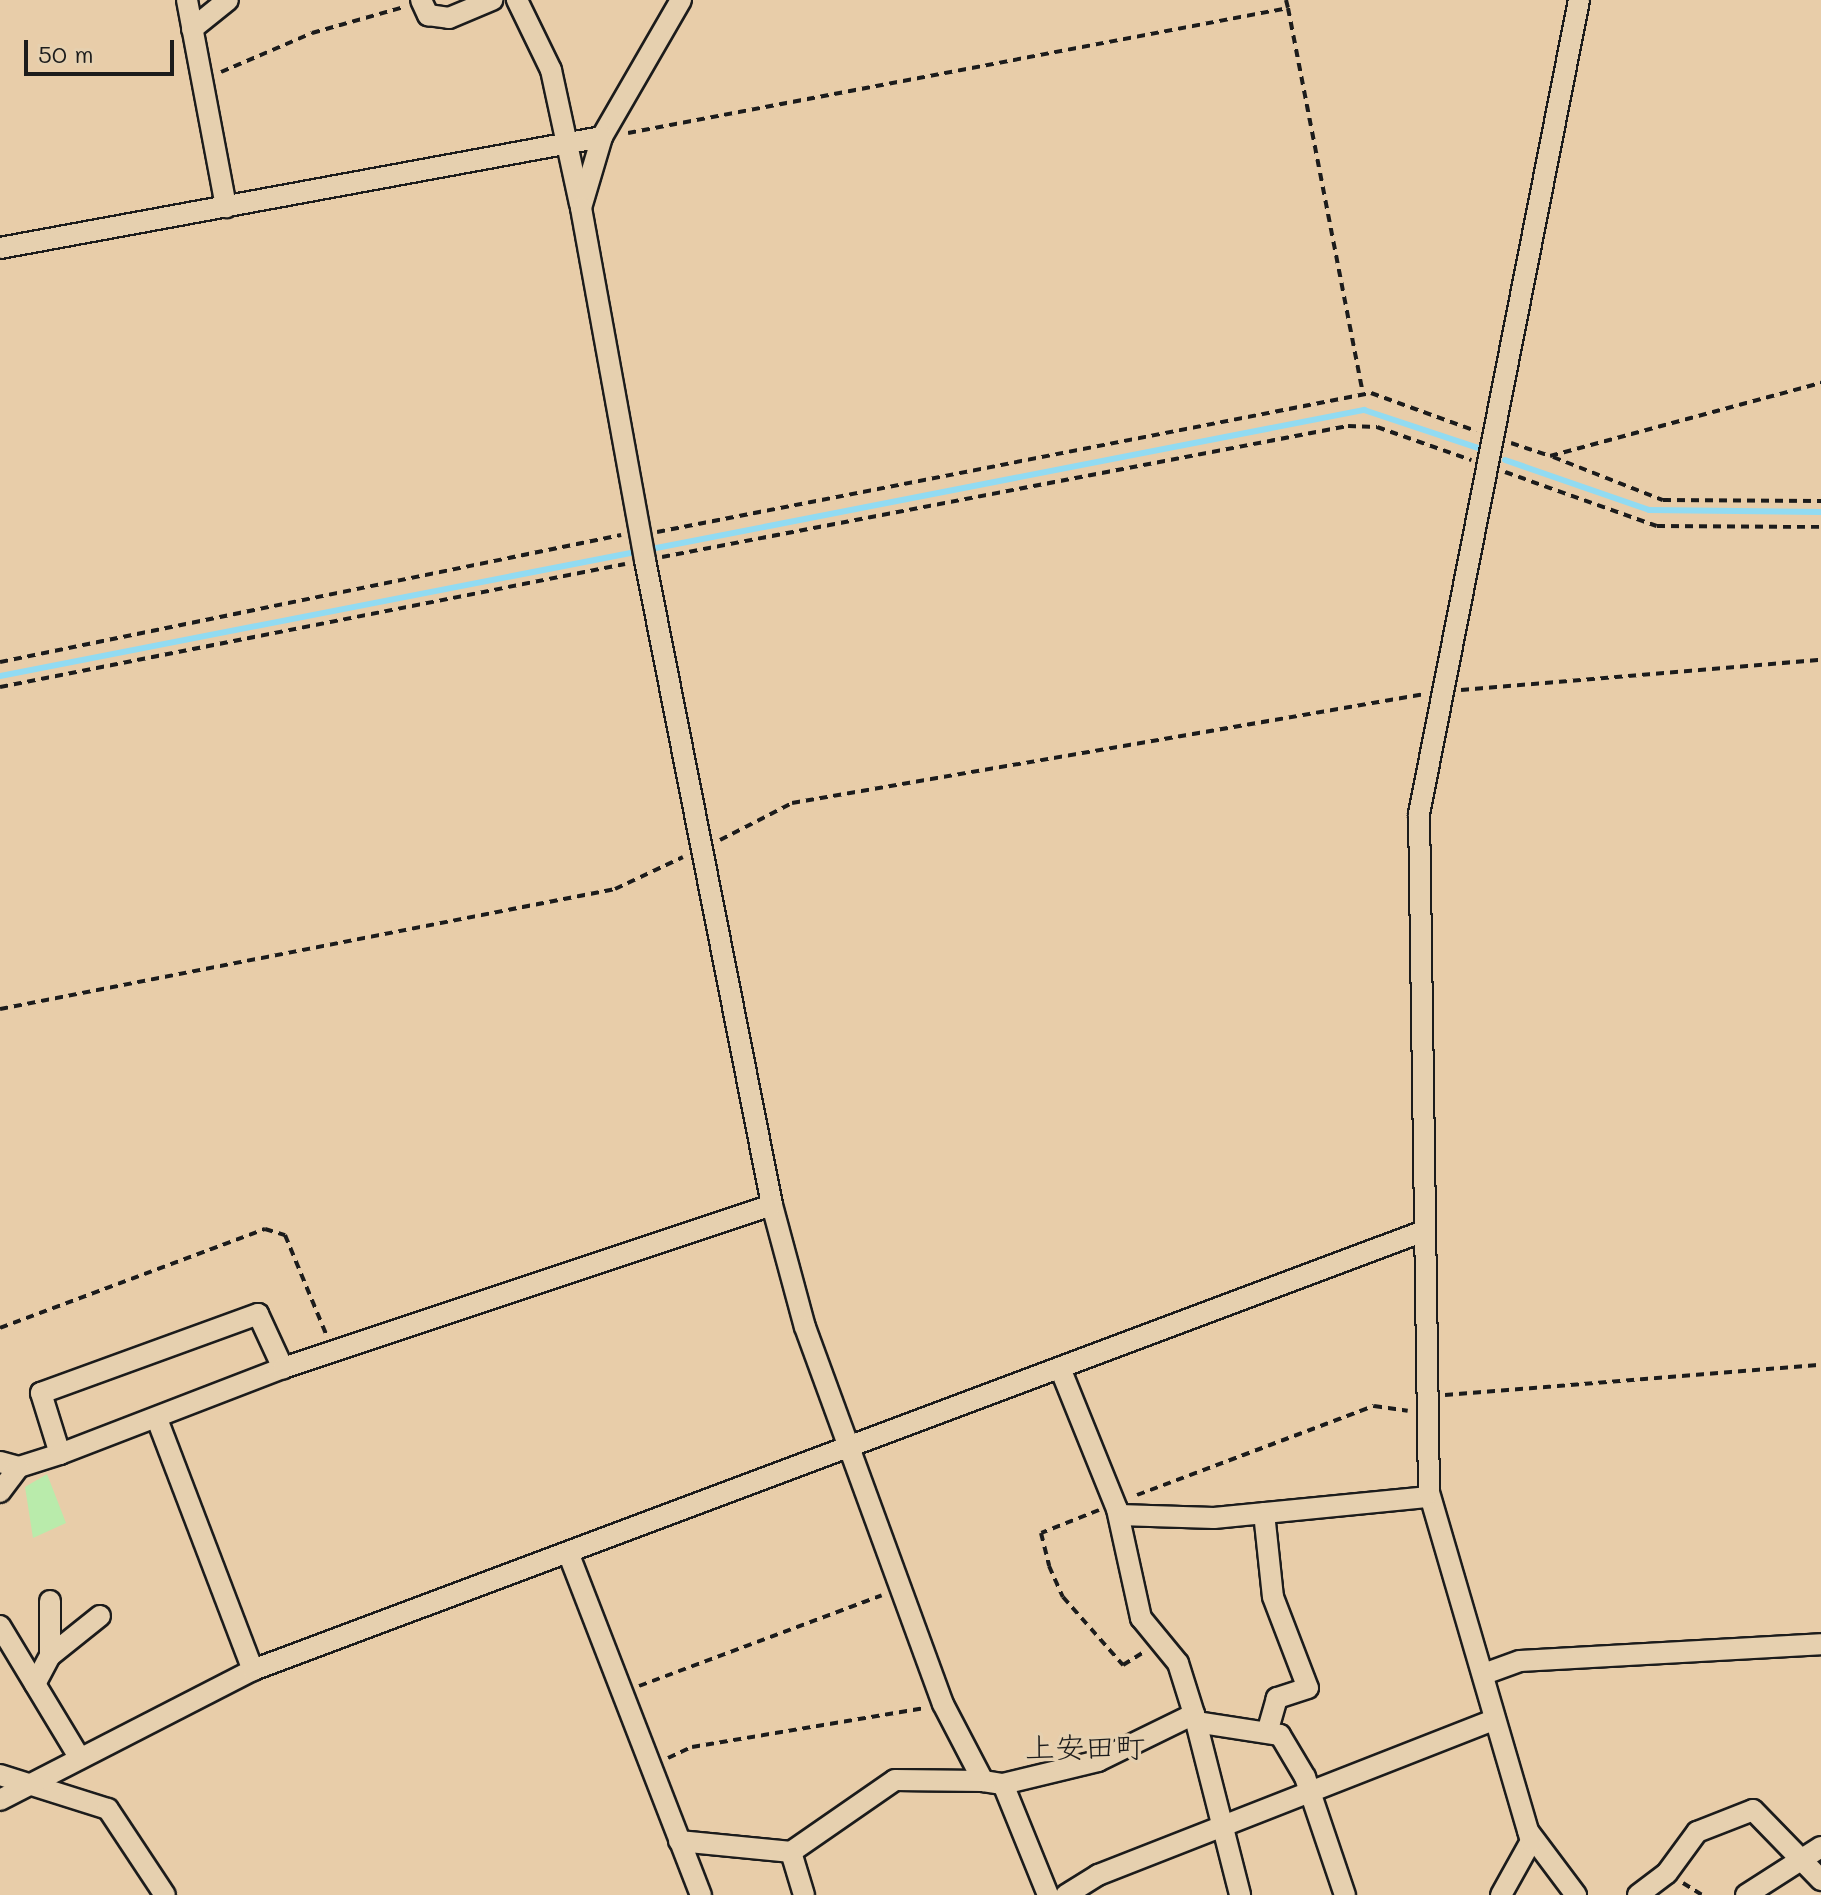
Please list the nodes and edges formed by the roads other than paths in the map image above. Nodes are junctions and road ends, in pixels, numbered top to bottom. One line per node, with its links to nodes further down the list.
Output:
1 (187, 0): 8 (street)
2 (228, 0): 8 (street)
3 (492, 0): 7 (street)
4 (517, 0): 10 (street)
5 (681, 0): 9 (street)
6 (1579, 0): 15 (street)
7 (422, 1)
8 (192, 29): 11 (street)
9 (602, 137): 10 (street); 12 (street)
10 (566, 144): 11 (street); 12 (street)
11 (226, 207): 13 (street)
12 (581, 208): 14 (street)
13 (0, 248)
14 (772, 1205): 16 (street); 19 (street)
15 (1424, 1231): 17 (street); 23 (street)
16 (283, 1368): 18 (street); 20 (street)
17 (1060, 1368): 19 (street); 24 (street)
18 (157, 1419): 20 (street); 32 (street)
19 (845, 1445): 26 (street); 41 (street)
20 (60, 1454): 21 (street)
21 (10, 1464): 22 (street)
22 (0, 1492)
23 (1429, 1497): 25 (street); 33 (street)
24 (1117, 1509): 25 (street); 35 (street)
25 (1264, 1513): 37 (street)
26 (569, 1555): 32 (street); 46 (street)
27 (50, 1601): 31 (street)
28 (100, 1616): 31 (street)
29 (0, 1626): 34 (street)
30 (1821, 1644): 33 (street)
31 (50, 1656): 34 (street)
32 (253, 1670): 38 (street)
33 (1484, 1674): 36 (street)
34 (35, 1684): 38 (street)
35 (1195, 1718): 37 (street); 41 (street); 45 (street)
36 (1493, 1720): 42 (street); 44 (street)
37 (1268, 1729): 42 (street)
38 (79, 1757): 40 (street)
39 (0, 1775): 40 (street)
40 (33, 1780): 43 (street); 51 (street)
41 (993, 1783): 48 (street); 54 (street)
42 (1308, 1797): 45 (street); 57 (street)
43 (0, 1800)
44 (1528, 1831): 58 (street); 59 (street)
45 (1222, 1833): 55 (street); 56 (street)
46 (679, 1841): 48 (street); 52 (street)
47 (1821, 1847): 49 (street)
48 (791, 1852): 53 (street)
49 (1795, 1859): 50 (street); 60 (street); 61 (street)
50 (1821, 1880)
51 (165, 1895)
52 (701, 1895)
53 (804, 1895)
54 (1048, 1895)
55 (1066, 1895)
56 (1240, 1895)
57 (1345, 1895)
58 (1501, 1895)
59 (1576, 1895)
60 (1638, 1895)
61 (1746, 1895)

